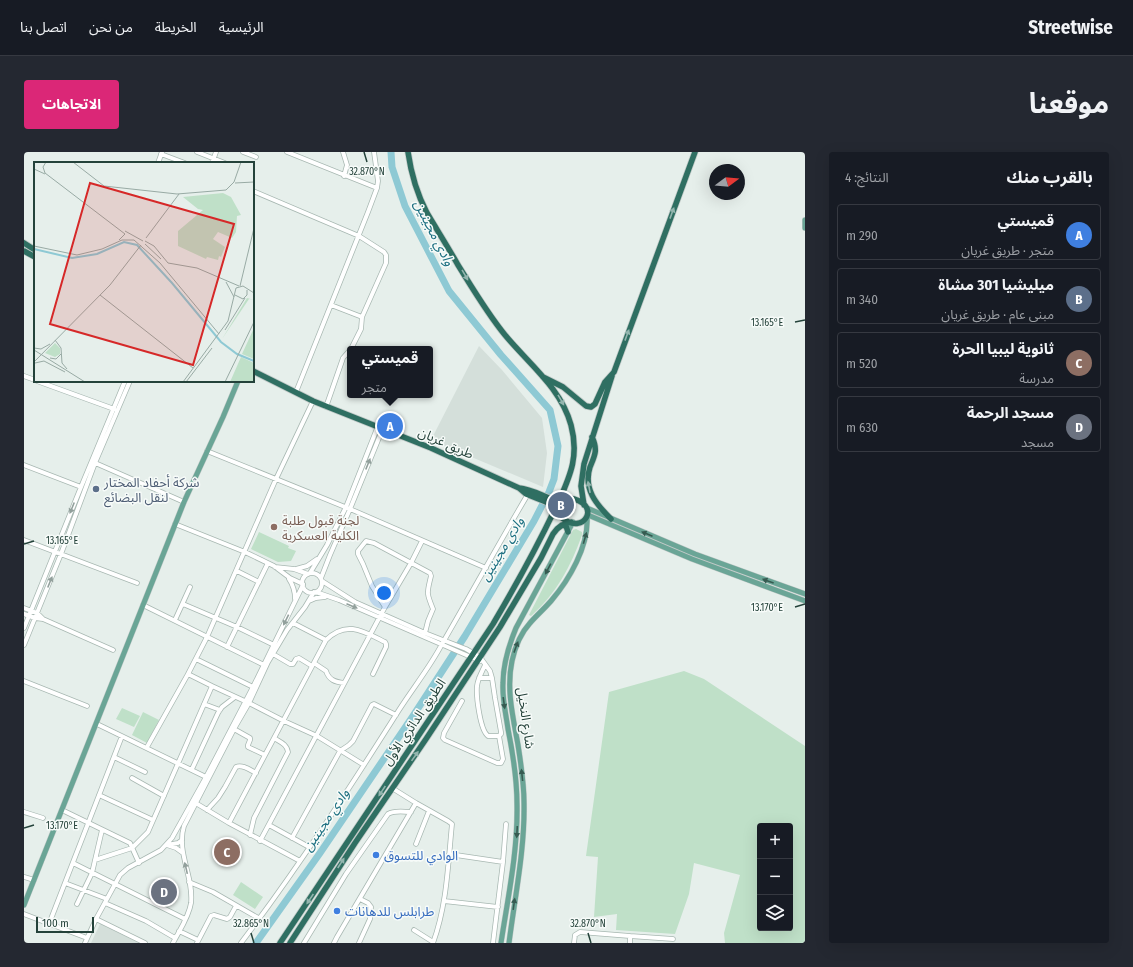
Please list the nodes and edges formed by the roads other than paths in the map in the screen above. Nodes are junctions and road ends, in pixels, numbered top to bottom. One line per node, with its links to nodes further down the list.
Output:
1 (197, 152): 11 (street)
2 (216, 152): 11 (street)
3 (243, 152): 10 (street)
4 (286, 152): 13 (street)
5 (342, 152): 13 (street)
6 (374, 152): 14 (street)
7 (408, 152): 30 (highway, الطريق الدائري الأول, one-way to 30)
8 (695, 152): 28 (highway, one-way to 8)
9 (162, 153): 12 (street)
10 (256, 157)
11 (213, 161)
12 (183, 162)
13 (344, 176): 14 (street)
14 (377, 188): 18 (street)
15 (254, 191): 18 (street)
16 (805, 220): 17 (main road)
17 (805, 228)
18 (359, 236): 23 (street); 24 (street)
19 (24, 243): 20 (highway)
20 (34, 249)
21 (24, 251): 22 (highway)
22 (34, 256)
23 (330, 305): 24 (street); 36 (street)
24 (362, 318): 25 (street)
25 (352, 346)
26 (347, 353): 38 (street)
27 (254, 371): 36 (highway, طريق غريان)
28 (614, 372): 30 (highway); 42 (highway)
29 (24, 376): 31 (street)
30 (541, 376): 53 (highway, الطريق الدائري الأول, one-way to 53)
31 (34, 380)
32 (39, 382): 39 (street)
33 (125, 382): 39 (street)
34 (130, 382): 40 (street)
35 (238, 382): 43 (main road)
36 (296, 392): 37 (highway, طريق غريان)
37 (313, 401): 38 (highway, طريق غريان); 46 (street)
38 (326, 407): 41 (highway, طريق غريان)
39 (113, 408): 40 (street); 44 (street)
40 (118, 410): 44 (street)
41 (380, 427): 48 (highway, طريق غريان); 55 (street)
42 (592, 437): 54 (highway); 57 (highway, one-way to 42)
43 (207, 451): 46 (street); 52 (main road)
44 (93, 462): 47 (street); 49 (street); 52 (street)
45 (24, 465): 47 (street)
46 (276, 479): 55 (street); 65 (street)
47 (80, 487): 49 (street); 64 (street, one-way to 64)
48 (519, 488): 50 (highway, طريق غريان); 51 (highway, طريق غريان)
49 (86, 489): 66 (street)
50 (528, 494): 51 (highway, طريق غريان); 71 (street)
51 (538, 496): 53 (highway, طريق غريان)
52 (184, 502): 59 (main road)
53 (557, 504): 54 (highway); 58 (highway); 114 (highway, الطريق الدائري الأول)
54 (585, 507): 56 (highway); 57 (main road)
55 (348, 508): 63 (street); 67 (street); 76 (street)
56 (587, 516): 58 (highway); 86 (main road); 222 (main road, شارع النخيل, one-way to 56)
57 (611, 519): 82 (main road, one-way to 57)
58 (572, 522): 60 (highway); 61 (main road)
59 (175, 524): 65 (street); 88 (main road)
60 (562, 525): 61 (highway); 116 (highway, الطريق الدائري الأول)
61 (568, 532): 221 (main road, one-way to 221)
62 (24, 540): 64 (street)
63 (422, 541): 69 (street); 71 (street)
64 (55, 551): 66 (street); 91 (street)
65 (245, 552): 68 (street); 73 (street)
66 (62, 554): 78 (street); 92 (street, one-way to 66)
67 (320, 556): 72 (street); 74 (street)
68 (268, 563): 70 (street); 77 (street)
69 (411, 563): 89 (street); 89 (street); 103 (street)
70 (274, 566): 72 (street); 75 (street)
71 (486, 568): 107 (street)
72 (294, 569): 74 (street)
73 (237, 571): 77 (street); 97 (street)
74 (309, 573): 76 (street); 79 (street)
75 (286, 576): 79 (street); 84 (street)
76 (322, 580): 81 (street); 95 (street)
77 (259, 582): 102 (street)
78 (137, 584)
79 (303, 584): 81 (street); 84 (street)
80 (190, 587): 87 (street)
81 (315, 592): 83 (street); 85 (street)
82 (805, 594)
83 (328, 597): 85 (street); 95 (street, one-way to 95)
84 (295, 601): 109 (street, one-way to 109)
85 (309, 601): 100 (street)
86 (805, 601)
87 (183, 604): 97 (street); 99 (street)
88 (143, 605): 99 (street); 135 (main road)
89 (385, 607): 95 (street)
90 (24, 608): 91 (street)
91 (31, 610): 92 (street); 94 (street)
92 (37, 613): 96 (street); 98 (street)
93 (24, 614): 94 (street)
94 (29, 616): 96 (street); 101 (street)
95 (380, 616): 103 (street); 104 (street); 110 (street)
96 (35, 618): 98 (street); 108 (street)
97 (216, 618): 102 (street); 105 (street)
98 (43, 619): 112 (street)
99 (175, 620): 105 (street)
100 (293, 623): 106 (street); 113 (street)
101 (24, 628)
102 (237, 628): 109 (street); 111 (street)
103 (425, 633): 107 (street)
104 (370, 635): 106 (street); 120 (street); 124 (street)
105 (207, 637): 111 (street); 115 (street)
106 (326, 640): 117 (street)
107 (446, 641): 110 (street); 114 (street)
108 (24, 645)
109 (274, 645): 118 (street)
110 (444, 646): 114 (street); 133 (street)
111 (227, 647): 118 (street)
112 (113, 650)
113 (273, 654): 117 (street); 118 (street)
114 (472, 655): 116 (street); 214 (highway, الطريق الدائري الأول, one-way to 214)
115 (196, 659): 119 (street); 126 (street)
116 (481, 661): 121 (street); 122 (street); 152 (highway, الطريق الدائري الأول, one-way to 116)
117 (313, 664): 124 (street); 134 (street)
118 (265, 666): 126 (street); 129 (street)
119 (188, 674): 125 (street); 141 (street)
120 (373, 674)
121 (479, 678): 122 (street); 139 (street)
122 (492, 678): 139 (street)
123 (24, 681): 131 (street)
124 (344, 683): 138 (street)
125 (212, 686): 127 (street); 130 (street)
126 (253, 687): 129 (street)
127 (235, 697): 129 (street); 132 (street)
128 (462, 701): 139 (street)
129 (246, 702): 134 (street); 136 (street); 150 (street)
130 (204, 704): 132 (street); 145 (street)
131 (87, 706)
132 (220, 710): 147 (street)
133 (396, 716): 142 (street); 146 (street)
134 (284, 721): 138 (street); 140 (street)
135 (97, 724): 137 (street); 157 (main road)
136 (234, 729): 143 (street); 150 (street)
137 (122, 736): 141 (street); 144 (street)
138 (317, 736): 142 (street); 167 (street)
139 (499, 736)
140 (274, 738): 143 (street); 169 (street)
141 (147, 748): 145 (street)
142 (340, 751): 146 (street); 170 (street)
143 (265, 755): 149 (street)
144 (114, 757): 148 (street); 153 (street)
145 (179, 763): 147 (street); 154 (street)
146 (364, 765): 175 (street)
147 (192, 769): 150 (street)
148 (145, 772)
149 (256, 773): 158 (street); 165 (street)
150 (207, 777): 155 (street)
151 (132, 778): 154 (street)
152 (392, 788): 156 (street); 215 (highway, الطريق الدائري الأول, one-way to 152)
153 (99, 795): 163 (street); 164 (street)
154 (164, 796): 163 (street)
155 (194, 802): 158 (street); 171 (street); 174 (street)
156 (416, 803): 159 (street); 161 (street)
157 (62, 810): 164 (street); 186 (main road)
158 (207, 810): 165 (street)
159 (430, 811): 173 (street); 178 (street)
160 (24, 812): 162 (street)
161 (411, 812): 191 (street); 216 (street)
162 (43, 818)
163 (154, 820): 176 (street)
164 (89, 823): 168 (street); 182 (street)
165 (229, 823): 169 (street)
166 (506, 824): 181 (street)
167 (269, 825): 170 (street); 172 (street)
168 (102, 830): 176 (street); 179 (street)
169 (250, 835): 172 (street)
170 (292, 838): 175 (street)
171 (182, 840): 174 (street); 177 (street)
172 (260, 841): 180 (street)
173 (416, 844)
174 (167, 845): 177 (street); 183 (street)
175 (309, 847): 180 (street)
176 (132, 848): 179 (street); 183 (street)
177 (183, 853): 187 (street, one-way to 177)
178 (449, 854): 181 (street); 193 (street)
179 (95, 860): 184 (street)
180 (300, 861): 201 (street)
181 (503, 862): 197 (street)
182 (73, 863): 184 (street); 188 (street)
183 (139, 863): 189 (street)
184 (92, 873): 189 (street); 190 (street)
185 (24, 877): 186 (street)
186 (34, 880): 195 (main road)
187 (190, 882): 196 (street); 200 (street)
188 (65, 883): 190 (street); 202 (street)
189 (115, 884): 192 (street); 200 (street)
190 (84, 890): 192 (street); 194 (street)
191 (360, 899): 217 (street); 218 (street)
192 (106, 901): 199 (street); 207 (street)
193 (444, 901): 197 (street); 219 (street)
194 (77, 904)
195 (24, 905)
196 (236, 906): 201 (street); 209 (street)
197 (498, 907): 220 (street)
198 (24, 914): 202 (street)
199 (96, 919): 206 (street); 211 (street)
200 (185, 919): 204 (street)
201 (260, 919): 213 (street)
202 (49, 924): 206 (street)
203 (414, 930): 219 (street)
204 (179, 931): 207 (street); 209 (street)
205 (630, 936): 208 (street); 223 (street); 224 (street)
206 (87, 938): 210 (street)
207 (175, 938): 212 (street)
208 (672, 939)
209 (198, 941)
210 (85, 943)
211 (145, 943)
212 (173, 943)
213 (241, 943)
214 (280, 943)
215 (290, 943)
216 (304, 943)
217 (334, 943)
218 (359, 943)
219 (433, 943)
220 (493, 943)
221 (501, 943)
222 (509, 943)
223 (574, 943)
224 (630, 943)

